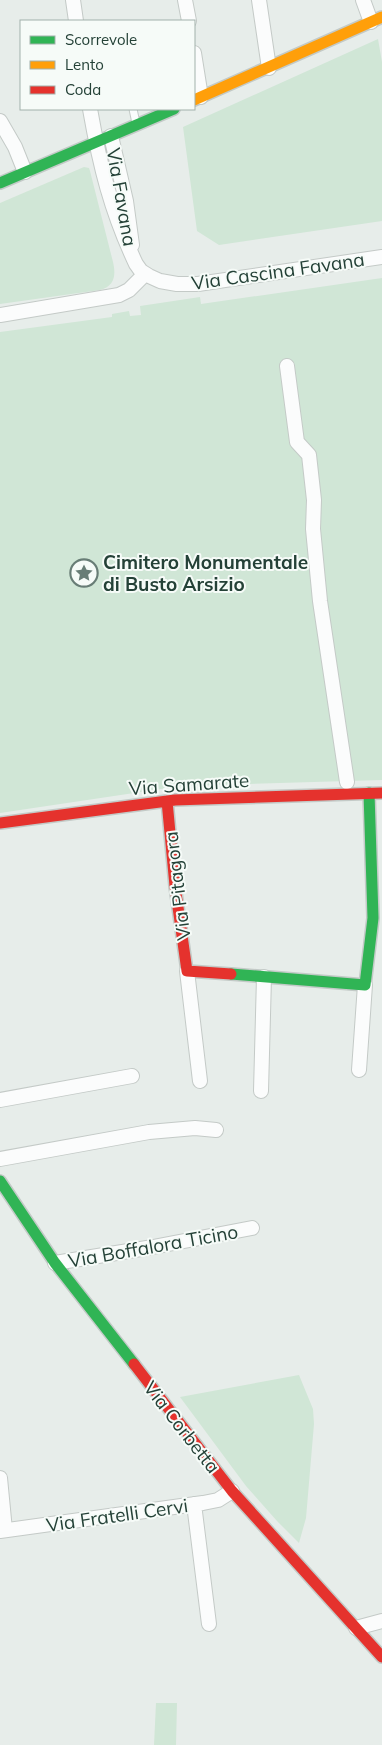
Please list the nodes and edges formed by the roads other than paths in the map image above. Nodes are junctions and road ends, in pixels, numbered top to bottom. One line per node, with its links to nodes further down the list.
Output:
1 (73, 0): 6 (street)
2 (185, 0): 7 (street)
3 (259, 0): 9 (street)
4 (364, 0): 5 (street)
5 (377, 19): 9 (street)
6 (76, 20)
7 (188, 20)
8 (195, 64): 10 (street)
9 (269, 68): 10 (street)
10 (198, 99)
11 (90, 110): 17 (street, Via Favana)
12 (133, 110): 15 (lane)
13 (172, 110): 15 (street)
14 (0, 121): 18 (street)
15 (137, 125): 16 (street)
16 (111, 136): 17 (street); 21 (street, Via Favana)
17 (95, 142): 18 (street); 21 (street, Via Favana)
18 (25, 172): 19 (street)
19 (0, 183)
20 (382, 257): 21 (street, Via Cascina Favana)
21 (138, 265): 22 (street)
22 (0, 315)
23 (287, 366): 24 (street)
24 (347, 782)
25 (369, 793): 26 (street, Via Samarate); 27 (street, Via Samarate); 31 (street)
26 (382, 793)
27 (167, 801): 28 (street, Via Samarate); 29 (street, Via Pitagora)
28 (0, 823)
29 (187, 971): 30 (street); 34 (street, Via Pitagora)
30 (264, 977): 31 (street); 35 (street)
31 (365, 985): 32 (street)
32 (359, 1070)
33 (132, 1076): 36 (street)
34 (200, 1081)
35 (261, 1091)
36 (0, 1100)
37 (216, 1130): 38 (street)
38 (0, 1159)
39 (0, 1181): 41 (street, Via Corbetta)
40 (252, 1228): 41 (street, Via Boffalora Ticino)
41 (55, 1263): 43 (street, Via Corbetta)
42 (0, 1478): 45 (street)
43 (232, 1491): 44 (street, Via Fratelli Cervi); 48 (street, Via Corbetta)
44 (194, 1504): 45 (street, Via Fratelli Cervi); 47 (street)
45 (2, 1531)
46 (382, 1621): 48 (street)
47 (209, 1624)
48 (356, 1628): 49 (street, Via Corbetta)
49 (382, 1657)

